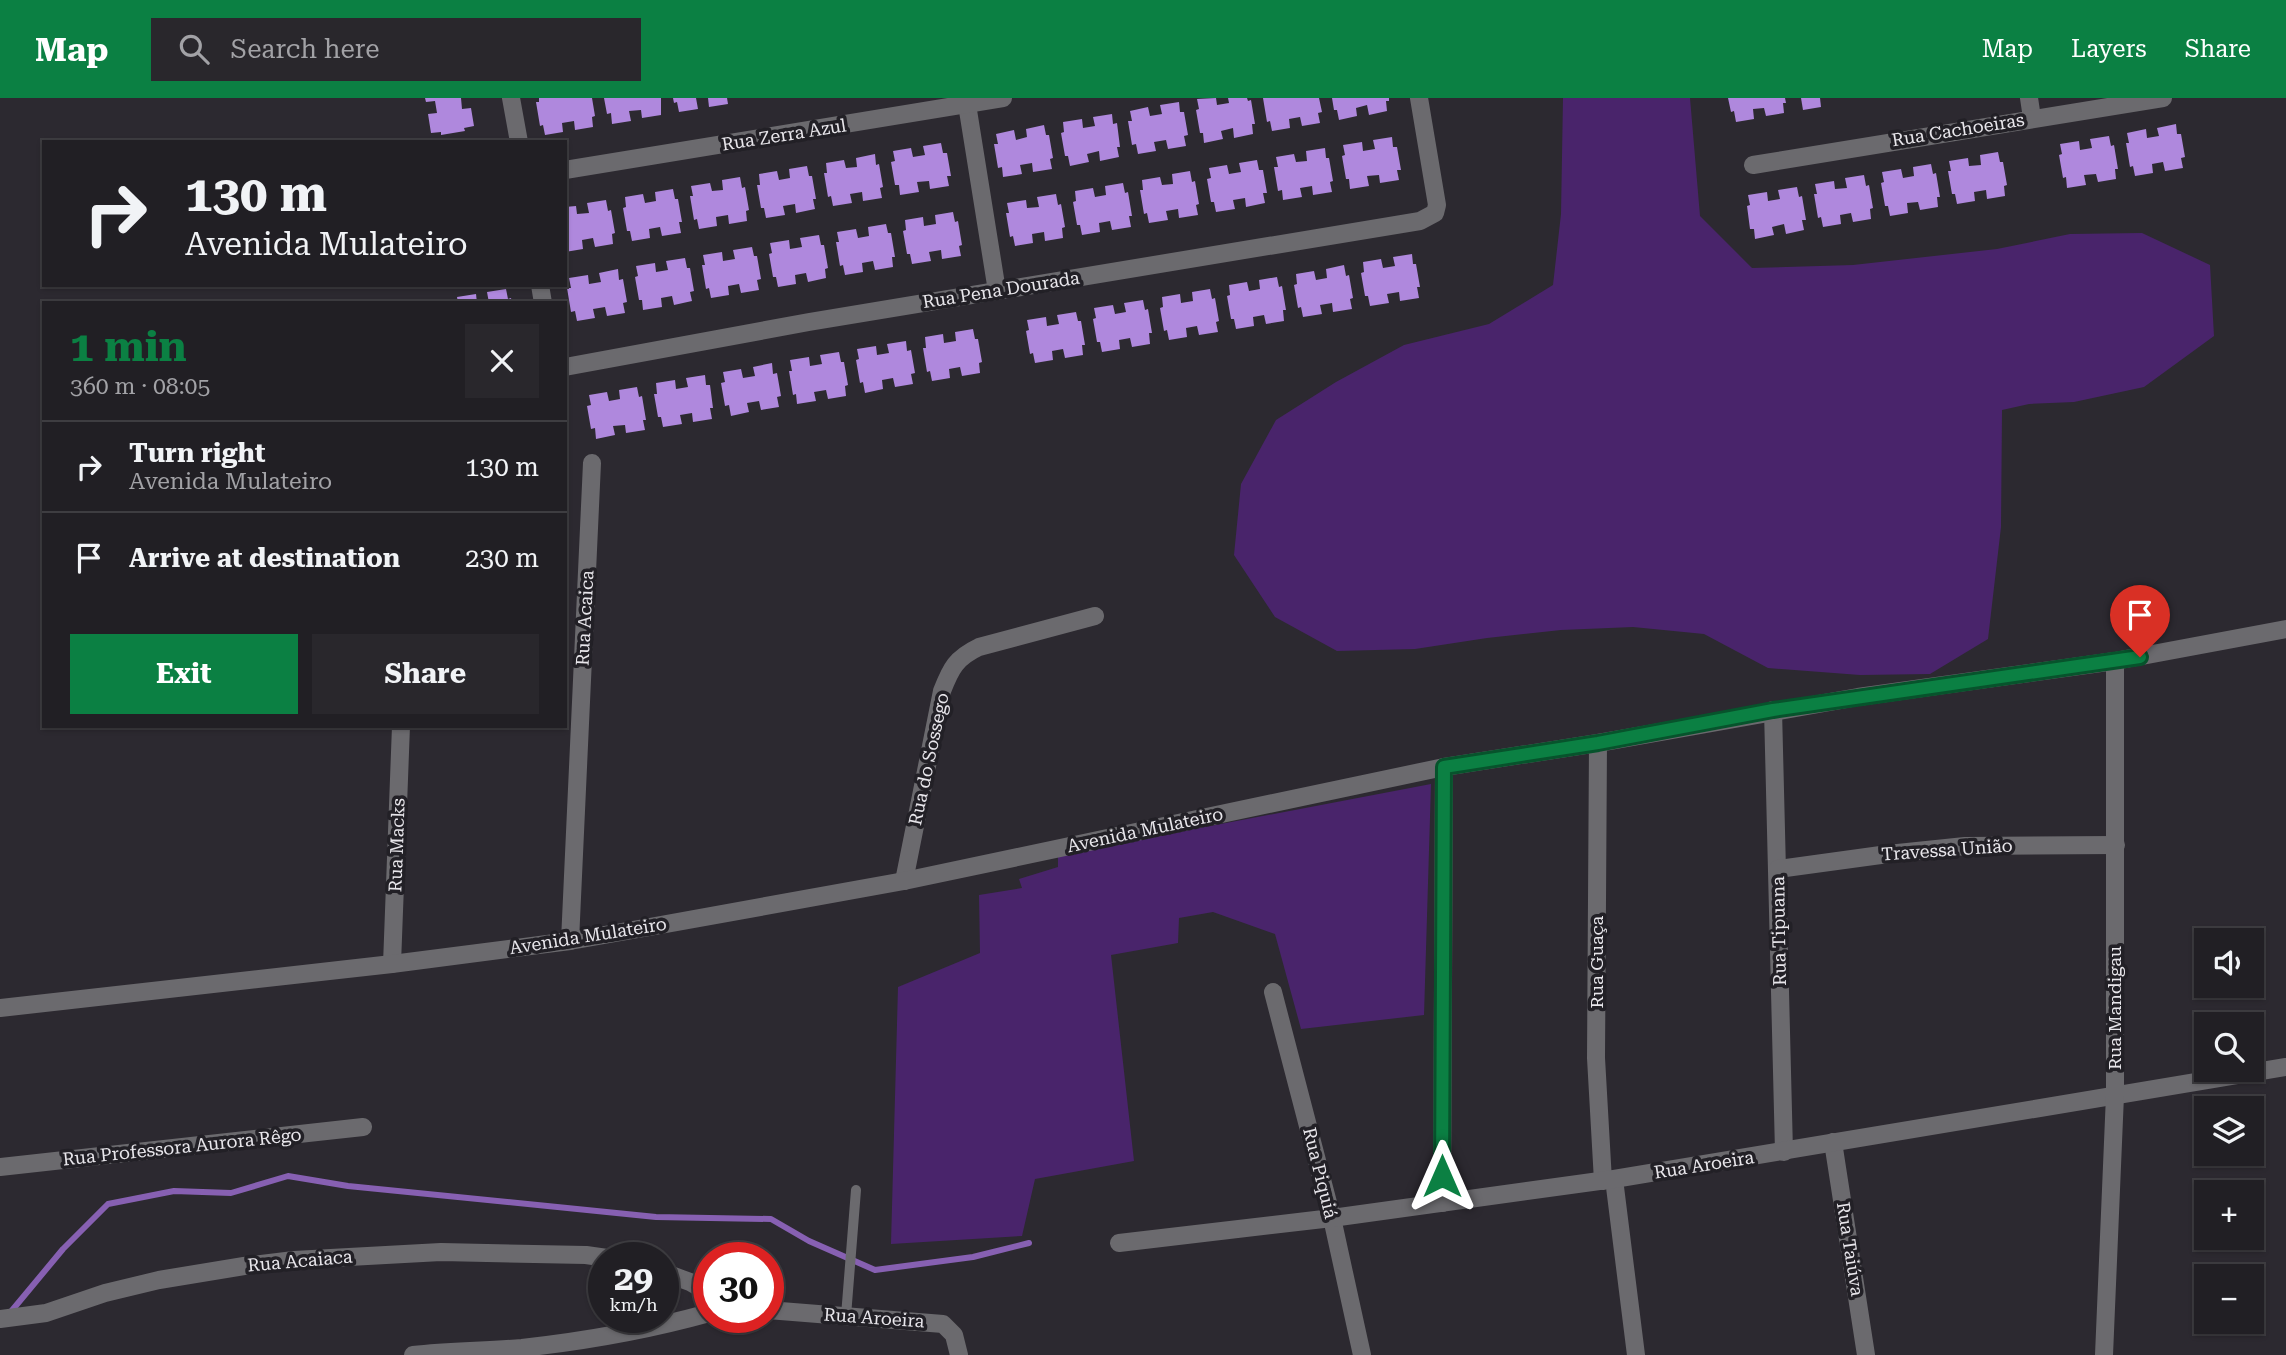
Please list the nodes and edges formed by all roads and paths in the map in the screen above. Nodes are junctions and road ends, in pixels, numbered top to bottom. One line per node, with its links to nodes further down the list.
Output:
1 (511, 98): 8 (street)
2 (1003, 98): 6 (street, Rua Zerra Azul)
3 (1419, 98): 11 (street, Rua Pena Dourada)
4 (2029, 98): 7 (street)
5 (2163, 98): 7 (street, Rua Cachoeiras)
6 (966, 101): 10 (street, Rua Zerra Azul); 11 (street)
7 (2032, 118): 9 (street, Rua Cachoeiras)
8 (519, 140)
9 (1753, 165)
10 (567, 170)
11 (997, 291): 12 (street, Rua Pena Dourada)
12 (567, 367)
13 (592, 463): 24 (street, Rua Acaica)
14 (1096, 616): 23 (street, Rua do Sossego)
15 (2286, 629): 16 (street, Avenida Mulateiro)
16 (2115, 661): 17 (street, Avenida Mulateiro); 21 (street, Rua Mandigau)
17 (1773, 710): 19 (street, Avenida Mulateiro); 22 (street, Rua Tipuana)
18 (401, 728): 25 (street, Rua Macks)
19 (1598, 743): 20 (street, Avenida Mulateiro); 34 (street, Rua Guaça)
20 (1444, 767): 23 (street, Avenida Mulateiro); 36 (street)
21 (2116, 845): 22 (street, Travessa União); 29 (street, Rua Mandigau)
22 (1778, 869): 32 (street, Rua Tipuana)
23 (904, 881): 24 (street, Avenida Mulateiro)
24 (570, 941): 25 (street, Avenida Mulateiro)
25 (392, 964): 27 (street, Avenida Mulateiro)
26 (1273, 992): 37 (street, Rua Piquiá)
27 (0, 1009)
28 (2286, 1067): 29 (street, Rua Aroeira)
29 (2115, 1094): 31 (street, Rua Aroeira); 49 (street, Rua Mandigau)
30 (363, 1127): 33 (street, Rua Professora Aurora Rêgo)
31 (1833, 1142): 32 (street, Rua Aroeira); 48 (street, Rua Taiúva)
32 (1784, 1152): 34 (street, Rua Aroeira)
33 (0, 1167)
34 (1608, 1180): 36 (street, Rua Aroeira); 47 (street, Rua Guaça)
35 (856, 1190): 41 (lane)
36 (1442, 1203): 37 (street, Rua Aroeira)
37 (1332, 1218): 38 (street, Rua Aroeira); 46 (street, Rua Piquiá)
38 (1119, 1243)
39 (588, 1255): 43 (street, Rua Acaiaca)
40 (784, 1311): 41 (street, Rua Aroeira)
41 (846, 1316): 45 (street, Rua Aroeira)
42 (693, 1317): 44 (street)
43 (0, 1319)
44 (413, 1355)
45 (959, 1355)
46 (1362, 1355)
47 (1636, 1355)
48 (1866, 1355)
49 (2104, 1355)

